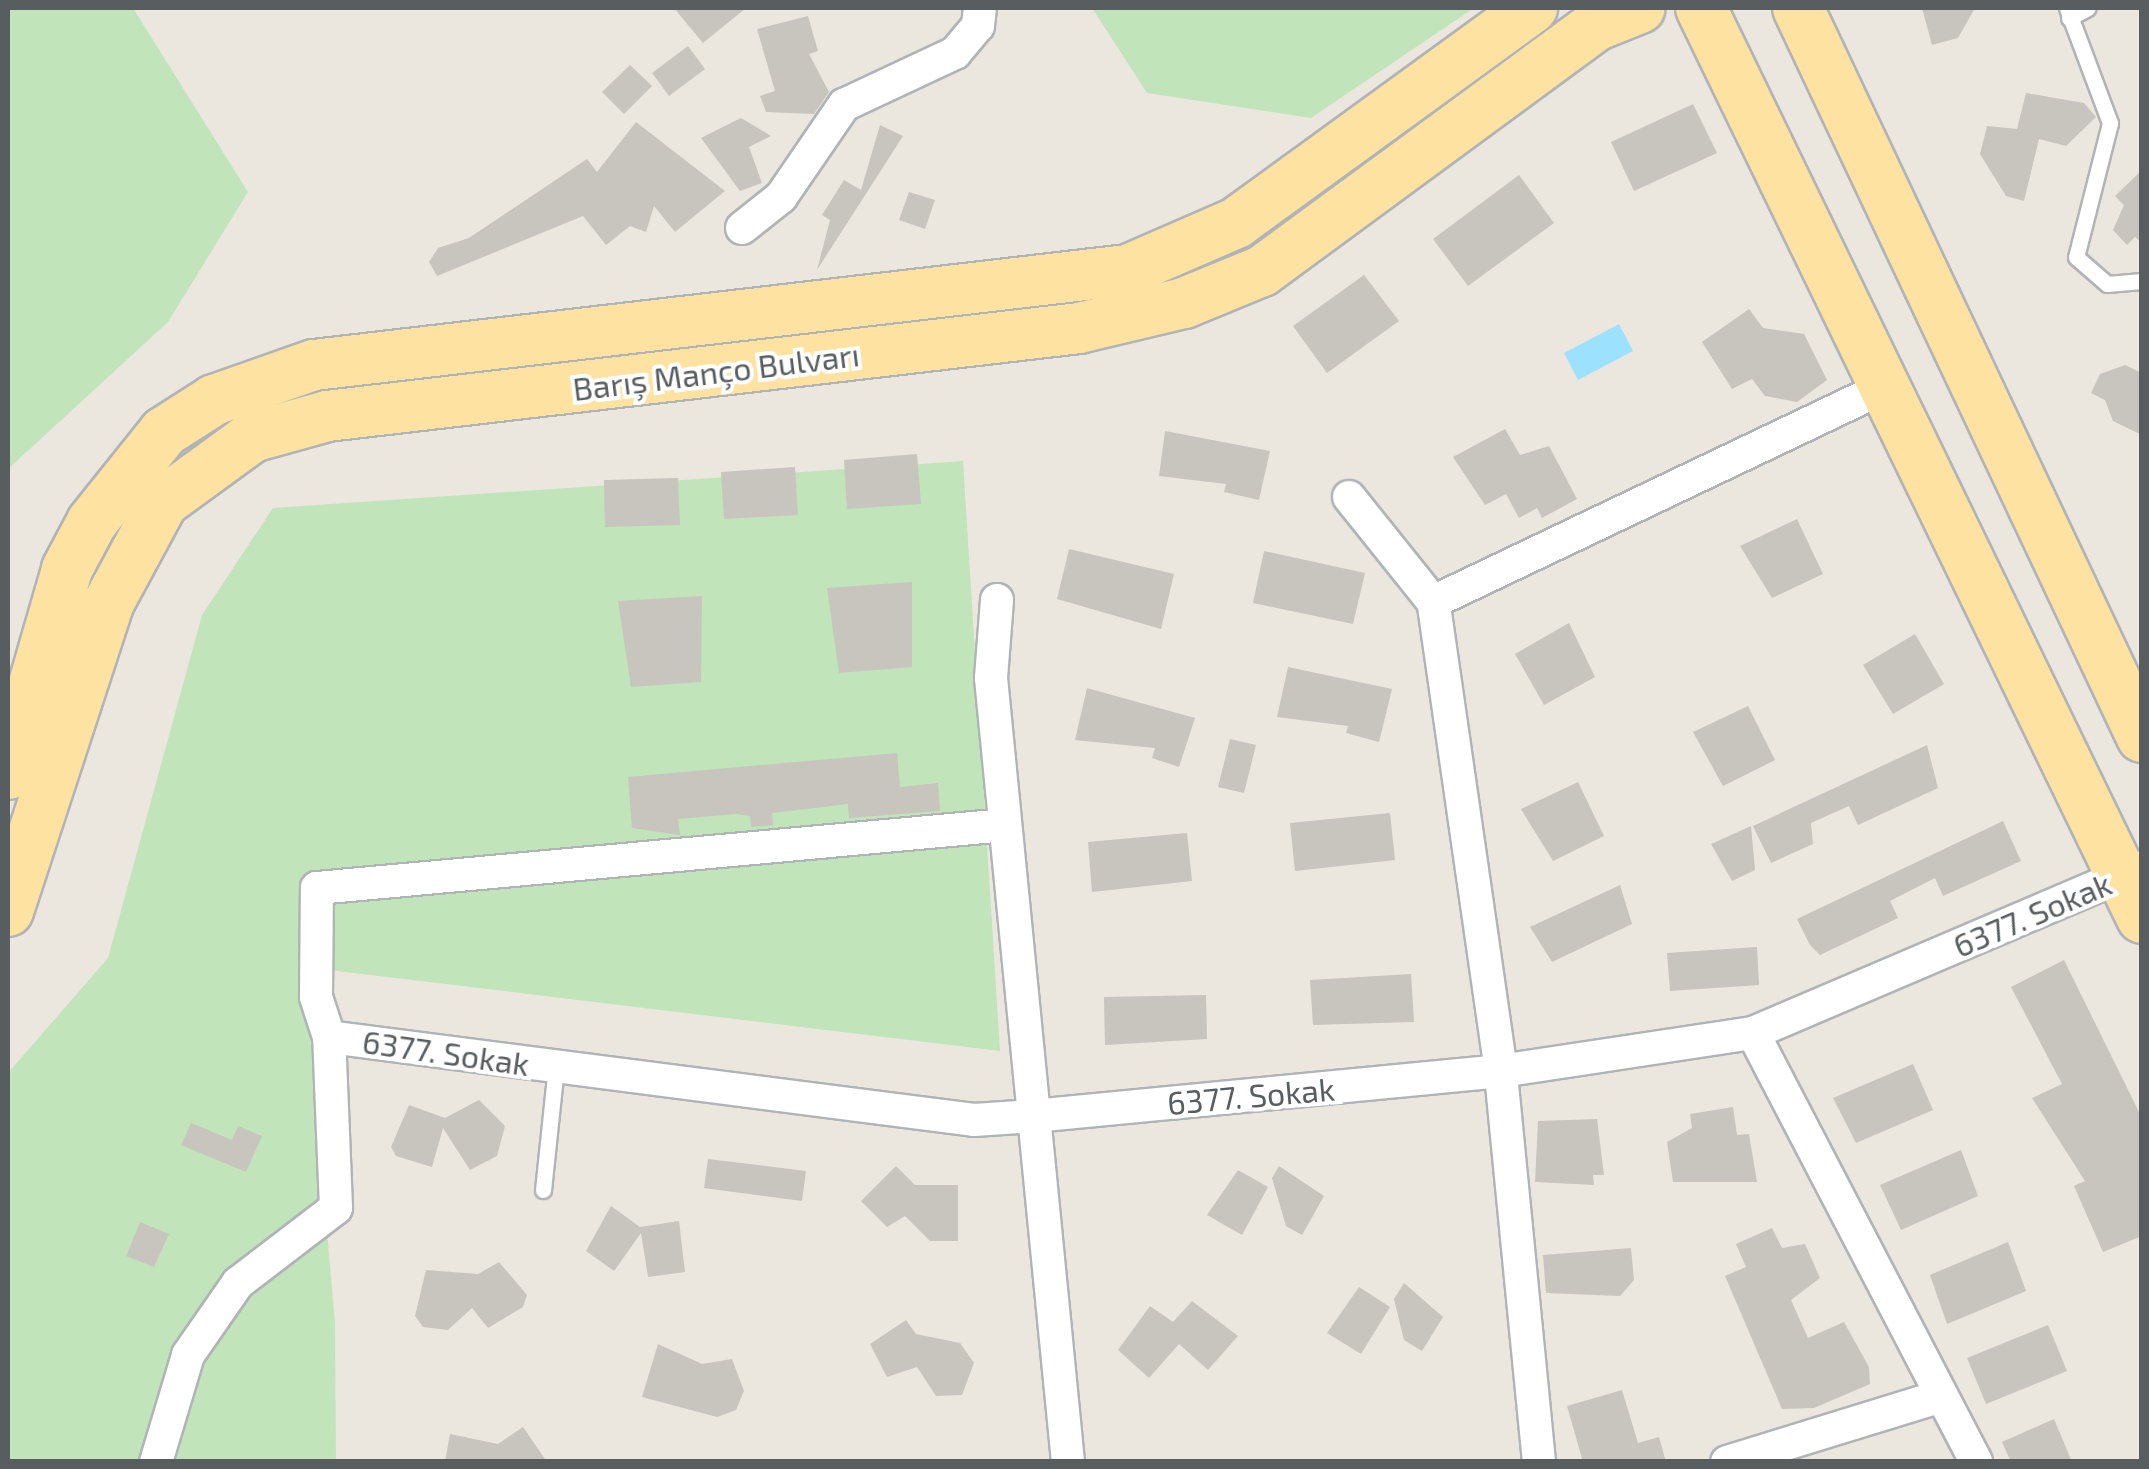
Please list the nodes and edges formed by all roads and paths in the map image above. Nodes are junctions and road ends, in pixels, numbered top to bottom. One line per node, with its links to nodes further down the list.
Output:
1 (980, 8): 8 (street)
2 (1532, 8): 15 (main road, Barış Manço Bulvarı)
3 (1640, 8): 18 (main road, Barış Manço Bulvarı)
4 (1701, 8): 10 (main road)
5 (1798, 8): 14 (main road)
6 (2088, 8): 7 (lane)
7 (2068, 12): 9 (lane)
8 (742, 228)
9 (2142, 281)
10 (1891, 384): 13 (street); 17 (main road)
11 (1349, 497): 13 (street)
12 (997, 600): 16 (street)
13 (1434, 602): 22 (street)
14 (2142, 737)
15 (8, 774)
16 (1005, 824): 20 (street); 23 (street)
17 (2135, 887): 19 (street, 6377. Sokak)
18 (8, 911)
19 (1754, 1033): 22 (street, 6377. Sokak); 25 (street)
20 (329, 1037): 21 (street, 6377. Sokak); 26 (street)
21 (556, 1067): 23 (street, 6377. Sokak); 24 (lane)
22 (1501, 1071): 23 (street, 6377. Sokak); 28 (street)
23 (1034, 1116): 27 (street)
24 (543, 1190)
25 (1941, 1396): 29 (street); 30 (street)
26 (156, 1462)
27 (1068, 1462)
28 (1539, 1462)
29 (1727, 1462)
30 (1976, 1462)

